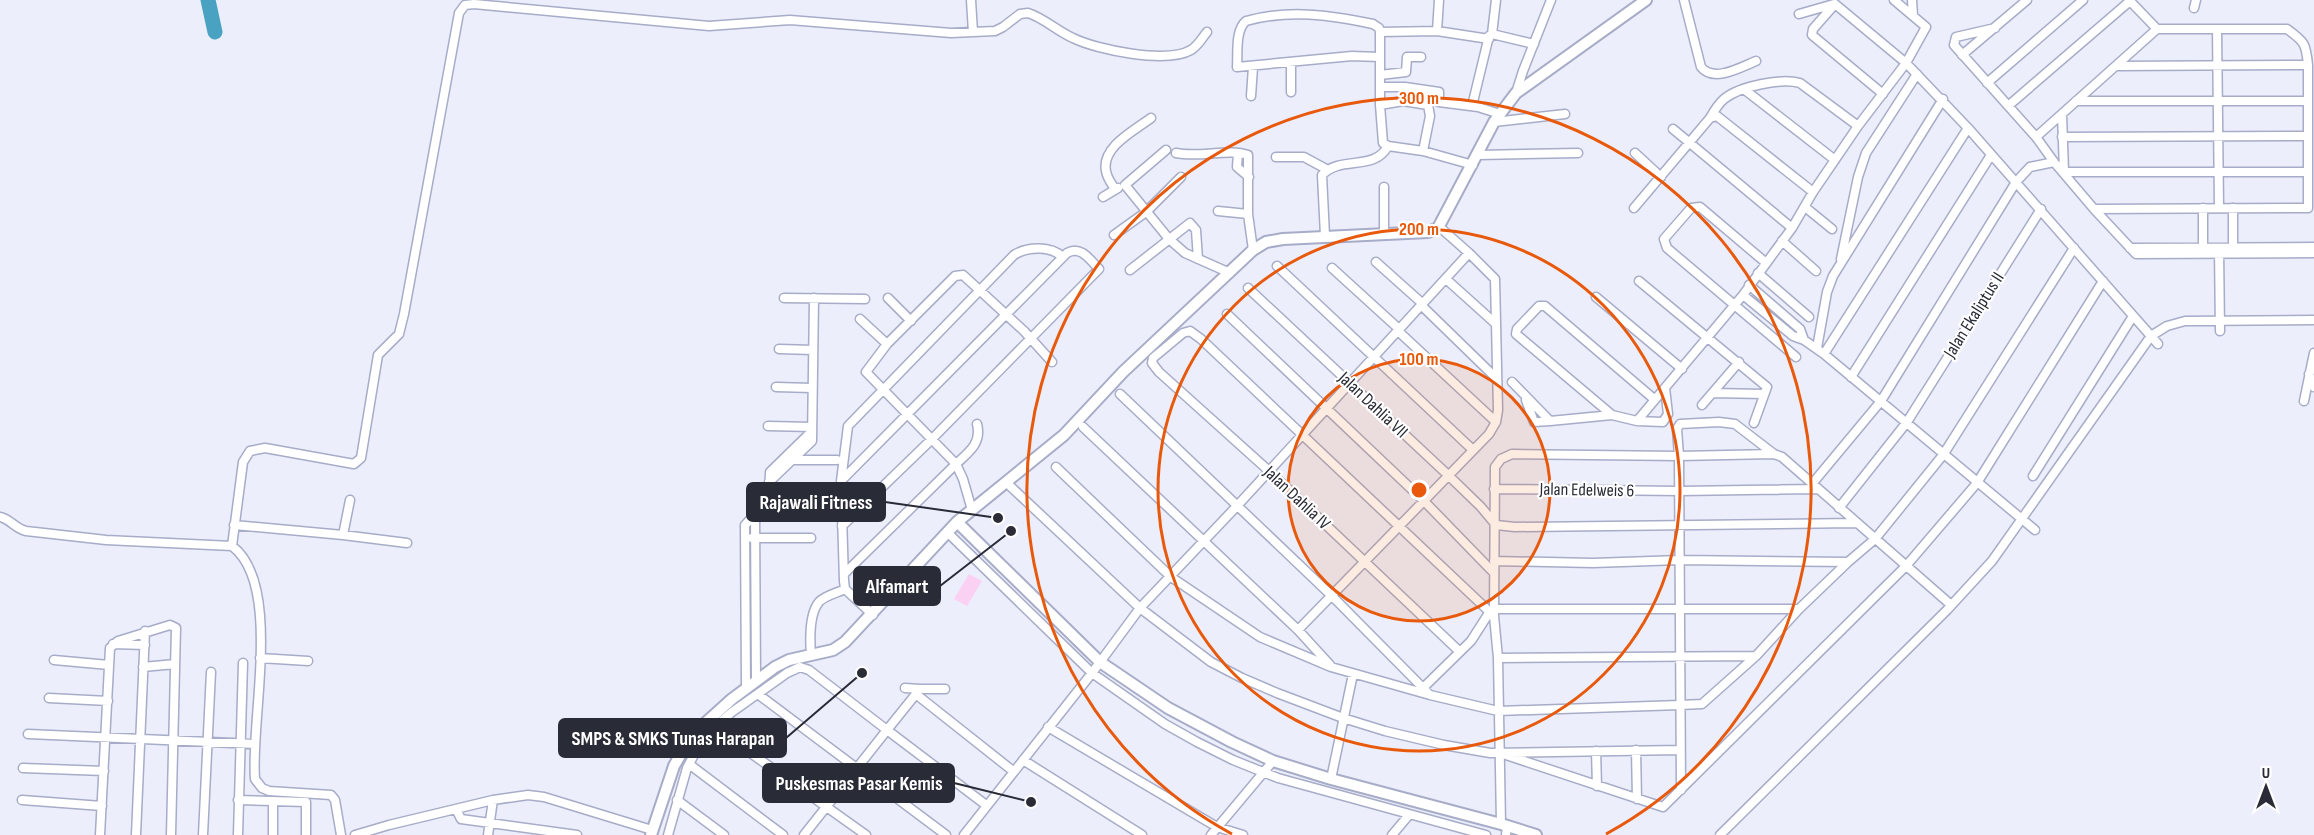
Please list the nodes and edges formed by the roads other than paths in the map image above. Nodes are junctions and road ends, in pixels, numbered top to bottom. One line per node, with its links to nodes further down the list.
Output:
1 (971, 0): 19 (street)
2 (1439, 0): 18 (street)
3 (1496, 0): 22 (street)
4 (1551, 0): 23 (street)
5 (1646, 0): 42 (street)
6 (1684, 0): 27 (street)
7 (1894, 0): 14 (street)
8 (1912, 0): 14 (street)
9 (2026, 0): 15 (street)
10 (2084, 0): 37 (street)
11 (2130, 0): 16 (street); 51 (street)
12 (1835, 4): 13 (street); 29 (street); 43 (street)
13 (1799, 14)
14 (1913, 15): 29 (street)
15 (1995, 28): 24 (street); 24 (street)
16 (2157, 29): 17 (street); 31 (street)
17 (2217, 30): 30 (street); 32 (street)
18 (1437, 31): 21 (street); 22 (street)
19 (973, 32): 20 (street); 228 (street)
20 (1207, 32)
21 (1380, 32): 25 (street); 33 (street)
22 (1490, 37): 23 (street); 50 (street)
23 (1534, 44): 42 (street)
24 (1962, 55): 37 (street)
25 (1380, 57): 28 (street); 36 (street)
26 (1420, 57): 34 (street)
27 (1756, 62)
28 (1290, 63): 33 (street); 41 (street)
29 (1906, 63): 35 (street); 43 (street)
30 (2308, 65): 32 (street); 48 (street)
31 (2115, 66): 32 (street); 46 (street)
32 (2218, 66): 47 (street)
33 (1253, 67): 44 (street)
34 (1406, 72): 36 (street); 39 (street)
35 (1917, 74): 45 (street); 119 (street)
36 (1380, 75): 38 (street)
37 (1987, 83): 51 (street)
38 (1380, 87): 39 (street); 49 (street)
39 (1405, 87): 50 (street)
40 (1745, 90): 56 (street); 57 (street); 74 (street)
41 (1291, 92)
42 (1516, 93): 55 (street)
43 (1883, 94): 57 (street)
44 (1251, 96)
45 (1943, 99): 58 (street); 119 (street)
46 (2076, 101): 47 (street); 53 (street)
47 (2218, 102): 48 (street); 63 (street)
48 (2308, 102): 60 (street)
49 (1380, 105): 65 (street); 67 (street)
50 (1472, 106): 55 (street)
51 (2008, 106): 61 (street)
52 (1564, 114): 55 (street)
53 (2062, 114): 61 (street); 62 (street)
54 (1151, 118): 85 (street)
55 (1497, 118): 73 (street)
56 (1710, 118): 64 (street); 86 (street)
57 (1858, 126): 74 (street)
58 (1968, 128): 71 (street); 160 (street)
59 (1672, 129): 64 (street)
60 (2308, 136): 63 (street); 79 (street)
61 (2036, 137): 75 (street)
62 (2062, 137): 63 (street); 78 (street)
63 (2218, 137): 77 (street)
64 (1689, 144): 81 (street); 98 (street)
65 (1388, 146): 67 (street); 76 (street)
66 (1166, 150): 83 (street)
67 (1423, 151): 73 (street)
68 (1176, 153): 97 (street)
69 (1578, 153): 73 (street)
70 (1635, 153): 81 (street)
71 (1991, 154): 82 (street); 168 (street)
72 (1276, 157): 76 (street)
73 (1475, 160): 100 (street)
74 (1835, 160): 86 (street)
75 (2054, 162): 78 (street); 82 (street)
76 (1328, 170): 103 (street)
77 (2219, 171): 78 (street); 79 (street); 91 (street)
78 (2064, 172): 94 (street)
79 (2308, 172): 92 (street)
80 (1181, 177): 95 (street)
81 (1661, 177): 89 (street)
82 (2016, 182): 93 (street); 181 (street)
83 (1125, 185): 85 (street); 95 (street)
84 (1384, 187): 101 (street)
85 (1115, 189): 87 (street)
86 (1813, 192): 88 (street)
87 (1103, 197)
88 (1805, 207): 98 (street); 99 (street)
89 (1634, 208)
90 (2203, 208): 91 (street); 94 (street); 109 (street)
91 (2219, 208): 92 (street)
92 (2233, 208): 111 (street)
93 (2041, 209): 107 (street); 189 (street, Jalan Ekaliptus II)
94 (2094, 209): 109 (street)
95 (1146, 212): 102 (street); 104 (street)
96 (1218, 212): 97 (street)
97 (1248, 214): 108 (street)
98 (1792, 228): 105 (street)
99 (1832, 229)
100 (1443, 231): 101 (street); 112 (street)
101 (1384, 233): 103 (street)
102 (1114, 235)
103 (1324, 236): 108 (street)
104 (1169, 239): 115 (street); 115 (street); 121 (street)
105 (1782, 241): 117 (street); 122 (street)
106 (2314, 247): 111 (street)
107 (2074, 248): 127 (street); 199 (street)
108 (1253, 250): 123 (street)
109 (2203, 250): 110 (street)
110 (2218, 250): 111 (street); 146 (street)
111 (2233, 250): 113 (street)
112 (1469, 253): 125 (street); 149 (street)
113 (2314, 253)
114 (1063, 257): 130 (street); 141 (street); 154 (street)
115 (1198, 259): 123 (street)
116 (1376, 262): 137 (street)
117 (1765, 262): 124 (street); 138 (street)
118 (1277, 266): 162 (street)
119 (1840, 266): 160 (street)
120 (1332, 268): 150 (street)
121 (1130, 270)
122 (1816, 271)
123 (1230, 273): 221 (street)
124 (1758, 273): 128 (street); 143 (street)
125 (1446, 279): 137 (street); 149 (street)
126 (1639, 281): 153 (street)
127 (2103, 281): 142 (street); 210 (street)
128 (1749, 285): 131 (street); 139 (street)
129 (1248, 288): 171 (street, Jalan Dahlia VII)
130 (981, 291): 141 (street); 148 (street); 176 (street)
131 (1743, 295): 138 (street); 145 (street)
132 (1596, 297): 166 (street)
133 (784, 298): 134 (street)
134 (814, 298): 136 (street); 159 (street)
135 (888, 298): 148 (street)
136 (865, 299)
137 (1422, 304): 150 (street); 169 (street)
138 (1734, 305): 153 (street); 163 (street)
139 (1781, 311): 145 (street); 155 (street)
140 (1227, 314): 184 (street)
141 (1005, 315): 154 (street); 186 (street)
142 (2133, 316): 152 (street); 207 (street)
143 (1809, 317)
144 (860, 319): 156 (street)
145 (1774, 320): 155 (street)
146 (2220, 320): 147 (street); 151 (street); 152 (street)
147 (2314, 320)
148 (911, 321): 156 (street)
149 (1496, 324): 169 (street)
150 (1398, 330): 162 (street); 188 (street)
151 (2220, 331)
152 (2151, 336): 157 (street); 224 (street)
153 (1709, 337): 165 (street); 166 (street)
154 (1031, 339): 164 (street); 196 (street)
155 (1804, 340): 160 (street)
156 (887, 344): 176 (street)
157 (2158, 344)
158 (779, 349): 159 (street)
159 (813, 350): 174 (street)
160 (1820, 351): 168 (street)
161 (2314, 353): 167 (street)
162 (1373, 357): 171 (street); 197 (street)
163 (1796, 357)
164 (1052, 362)
165 (1739, 362): 177 (street); 179 (street)
166 (1682, 369): 175 (street)
167 (2308, 373): 173 (street); 182 (street)
168 (1851, 377): 181 (street)
169 (1497, 379): 188 (street)
170 (1512, 382): 185 (street)
171 (1350, 383): 184 (street); 206 (street, Jalan Dahlia VII)
172 (776, 387): 174 (street)
173 (2314, 387)
174 (812, 388): 194 (street)
175 (1665, 388): 180 (street); 187 (street)
176 (883, 389): 186 (street); 208 (street)
177 (1713, 393): 179 (street); 183 (street)
178 (1120, 394): 219 (street)
179 (1764, 394): 190 (street)
180 (1654, 399): 185 (street); 187 (street)
181 (1881, 401): 189 (street); 212 (street)
182 (2304, 401)
183 (1702, 405)
184 (1327, 410): 195 (street); 218 (street)
185 (1612, 415): 187 (street)
186 (908, 416): 196 (street); 208 (street)
187 (1637, 421)
188 (1496, 422): 197 (street)
189 (1907, 422): 199 (street); 220 (street, Jalan Ekaliptus II)
190 (1754, 423)
191 (977, 424): 203 (street)
192 (768, 426): 194 (street)
193 (1083, 427): 239 (street)
194 (812, 429): 201 (street); 209 (street)
195 (1301, 435): 205 (street); 205 (street, Jalan Dahlia IV); 231 (street)
196 (932, 439): 203 (street); 230 (street)
197 (1473, 450): 206 (street)
198 (1774, 454): 200 (street); 200 (street); 212 (street)
199 (1943, 455): 210 (street); 238 (street)
200 (1679, 456): 213 (street); 214 (street)
201 (793, 460): 202 (street); 209 (street)
202 (837, 460)
203 (956, 464): 221 (street); 248 (street)
204 (1056, 467): 249 (street)
205 (1269, 471): 219 (street); 243 (street, Jalan Dahlia IV)
206 (1448, 475): 218 (street); 229 (street, Jalan Dahlia VII)
207 (2033, 476)
208 (841, 481): 230 (street)
209 (770, 482): 215 (street)
210 (1977, 483): 224 (street); 246 (street)
211 (1010, 486): 253 (street)
212 (1815, 487): 214 (street, Jalan Edelweis 6); 220 (street)
213 (1494, 489): 214 (street, Jalan Edelweis 6); 229 (street)
214 (1680, 491): 227 (street)
215 (769, 499): 216 (street); 222 (street)
216 (837, 499)
217 (350, 500): 234 (street)
218 (1424, 501): 231 (street); 247 (street)
219 (1237, 506): 239 (street); 251 (street)
220 (1839, 508): 226 (street)
221 (972, 510): 225 (street)
222 (755, 514): 235 (street); 236 (street)
223 (0, 517): 241 (street)
224 (2021, 518): 232 (street); 252 (street)
225 (957, 522): 233 (street); 270 (street)
226 (1856, 523): 227 (street); 238 (street)
227 (1680, 524): 229 (street); 242 (street)
228 (234, 525): 234 (street); 241 (street)
229 (1496, 525): 244 (street)
230 (842, 526): 248 (street)
231 (1398, 526): 243 (street); 256 (street)
232 (2035, 530)
233 (947, 532): 257 (street); 277 (street)
234 (343, 535): 240 (street)
235 (745, 538): 236 (street); 281 (street)
236 (755, 538): 237 (street); 279 (street)
237 (811, 538)
238 (1875, 539): 245 (street); 246 (street)
239 (1203, 541): 249 (street); 258 (street)
240 (407, 543)
241 (232, 546): 266 (street)
242 (1680, 560): 244 (street); 245 (street); 254 (street)
243 (1365, 561): 251 (street); 262 (street, Jalan Dahlia IV)
244 (1494, 561): 247 (street)
245 (1848, 562): 255 (street)
246 (1906, 566): 252 (street); 316 (street)
247 (1494, 573): 256 (street)
248 (843, 574): 250 (street)
249 (1171, 577): 253 (street); 275 (street)
250 (845, 589): 257 (street); 263 (street)
251 (1332, 596): 258 (street); 280 (street)
252 (1950, 604): 358 (street)
253 (1140, 608): 270 (street); 291 (street)
254 (1680, 609): 255 (street); 256 (street); 264 (street)
255 (1799, 609): 265 (street)
256 (1493, 613): 262 (street); 267 (street)
257 (873, 615): 263 (street)
258 (1298, 630): 275 (street)
259 (145, 631): 260 (street); 261 (street); 272 (street)
260 (113, 644): 261 (street); 273 (street)
261 (144, 645): 274 (street)
262 (1459, 651): 280 (street)
263 (811, 656): 279 (street)
264 (1680, 656): 265 (street); 267 (street); 289 (street)
265 (1756, 656): 289 (street)
266 (260, 657): 269 (street); 301 (street)
267 (1498, 658): 290 (street)
268 (54, 660): 273 (street)
269 (308, 661)
270 (1100, 662): 277 (street); 307 (street)
271 (243, 663): 300 (street)
272 (176, 664): 274 (street); 298 (street)
273 (109, 665): 288 (street)
274 (143, 667): 297 (street)
275 (1331, 667): 278 (street)
276 (211, 672): 299 (street)
277 (1092, 673): 293 (street); 313 (street)
278 (1353, 674): 286 (street); 291 (street)
279 (756, 680): 281 (street)
280 (1424, 687): 286 (street)
281 (746, 688): 333 (street)
282 (905, 688): 284 (street)
283 (945, 689): 284 (street)
284 (918, 692): 294 (street); 312 (street)
285 (759, 695): 292 (street); 294 (street); 310 (street)
286 (1430, 695): 290 (street)
287 (49, 698): 288 (street)
288 (108, 701): 296 (street)
289 (1680, 705): 290 (street); 303 (street)
290 (1498, 711): 305 (street)
291 (1343, 718): 305 (street); 314 (street)
292 (714, 727): 308 (street); 327 (street)
293 (1048, 728): 306 (street); 331 (street)
294 (887, 730): 310 (street); 325 (street)
295 (28, 734): 296 (street)
296 (106, 739): 297 (street); 311 (street)
297 (140, 740): 298 (street); 336 (street)
298 (173, 741): 299 (street); 337 (street)
299 (209, 742): 300 (street); 338 (street)
300 (241, 743): 301 (street); 320 (street)
301 (255, 744): 317 (street)
302 (1636, 750): 303 (street); 304 (street); 318 (street)
303 (1680, 750): 316 (street)
304 (1596, 751): 305 (street); 315 (street)
305 (1500, 753): 315 (street); 332 (street)
306 (1023, 760): 312 (street); 352 (street)
307 (1273, 761): 313 (street); 314 (street)
308 (689, 764): 322 (street); 348 (street)
309 (22, 768): 311 (street)
310 (858, 768): 327 (street); 351 (street)
311 (104, 771): 326 (street)
312 (1013, 771): 325 (street)
313 (1264, 772): 329 (street); 331 (street)
314 (1331, 779): 332 (street)
315 (1597, 786): 318 (street)
316 (1681, 790): 318 (street)
317 (298, 792): 324 (street); 342 (street)
318 (1637, 799)
319 (22, 800): 326 (street)
320 (238, 800): 323 (street); 339 (street)
321 (493, 800): 328 (street); 330 (street); 333 (street)
322 (677, 800): 346 (street); 347 (street)
323 (273, 801): 324 (street); 340 (street)
324 (306, 802): 341 (street)
325 (986, 805): 334 (street)
326 (102, 806): 335 (street)
327 (827, 806): 349 (street); 350 (street)
328 (456, 809): 330 (street); 343 (street)
329 (1409, 815): 355 (street); 356 (street)
330 (490, 822): 344 (street); 345 (street)
331 (1217, 827): 353 (street); 354 (street)
332 (1505, 828): 357 (street)
333 (652, 832)
334 (968, 834)
335 (100, 835)
336 (136, 835)
337 (171, 835)
338 (203, 835)
339 (237, 835)
340 (273, 835)
341 (306, 835)
342 (341, 835)
343 (355, 835)
344 (488, 835)
345 (577, 835)
346 (669, 835)
347 (724, 835)
348 (783, 835)
349 (804, 835)
350 (866, 835)
351 (946, 835)
352 (1142, 835)
353 (1211, 835)
354 (1243, 835)
355 (1392, 835)
356 (1486, 835)
357 (1536, 835)
358 (1720, 835)

